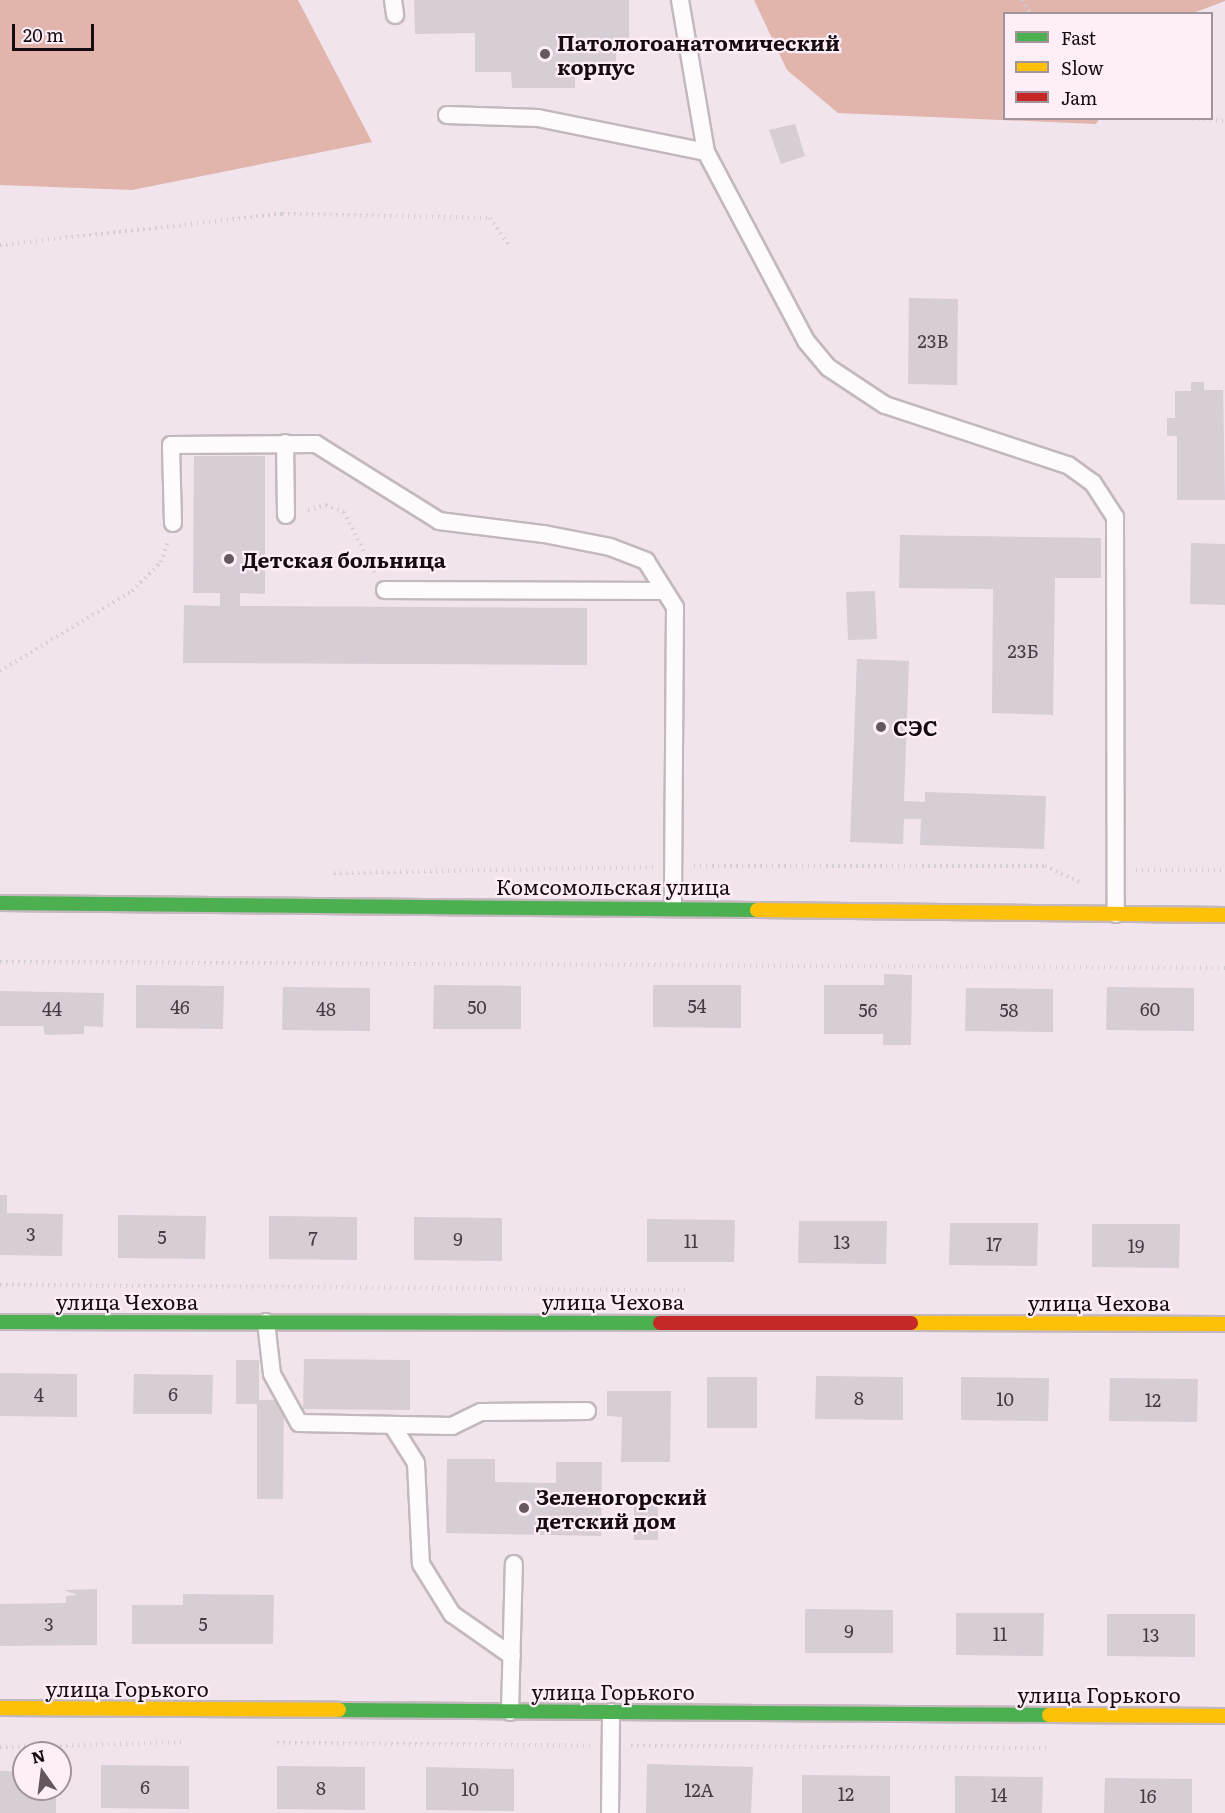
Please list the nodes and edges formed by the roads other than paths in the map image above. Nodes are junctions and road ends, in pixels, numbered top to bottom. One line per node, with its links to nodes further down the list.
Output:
1 (680, 0): 3 (lane)
2 (447, 115): 3 (lane)
3 (706, 152): 10 (lane)
4 (285, 443): 5 (lane); 6 (lane); 8 (lane)
5 (286, 515)
6 (173, 523)
7 (385, 590): 8 (lane)
8 (663, 591): 11 (lane)
9 (0, 903): 11 (street, Комсомольская улица)
10 (1116, 906): 11 (street, Комсомольская улица); 12 (street, Комсомольская улица)
11 (673, 907)
12 (1225, 915)
13 (0, 1322): 14 (street, улица Чехова)
14 (266, 1322): 15 (street, улица Чехова); 17 (lane)
15 (1225, 1324)
16 (587, 1411): 17 (lane)
17 (392, 1425): 19 (lane)
18 (514, 1564): 19 (lane)
19 (512, 1656): 21 (lane)
20 (0, 1708): 21 (street, улица Горького)
21 (510, 1712): 22 (street, улица Горького)
22 (611, 1712): 23 (street, улица Горького); 24 (lane)
23 (1225, 1716)
24 (610, 1813)

